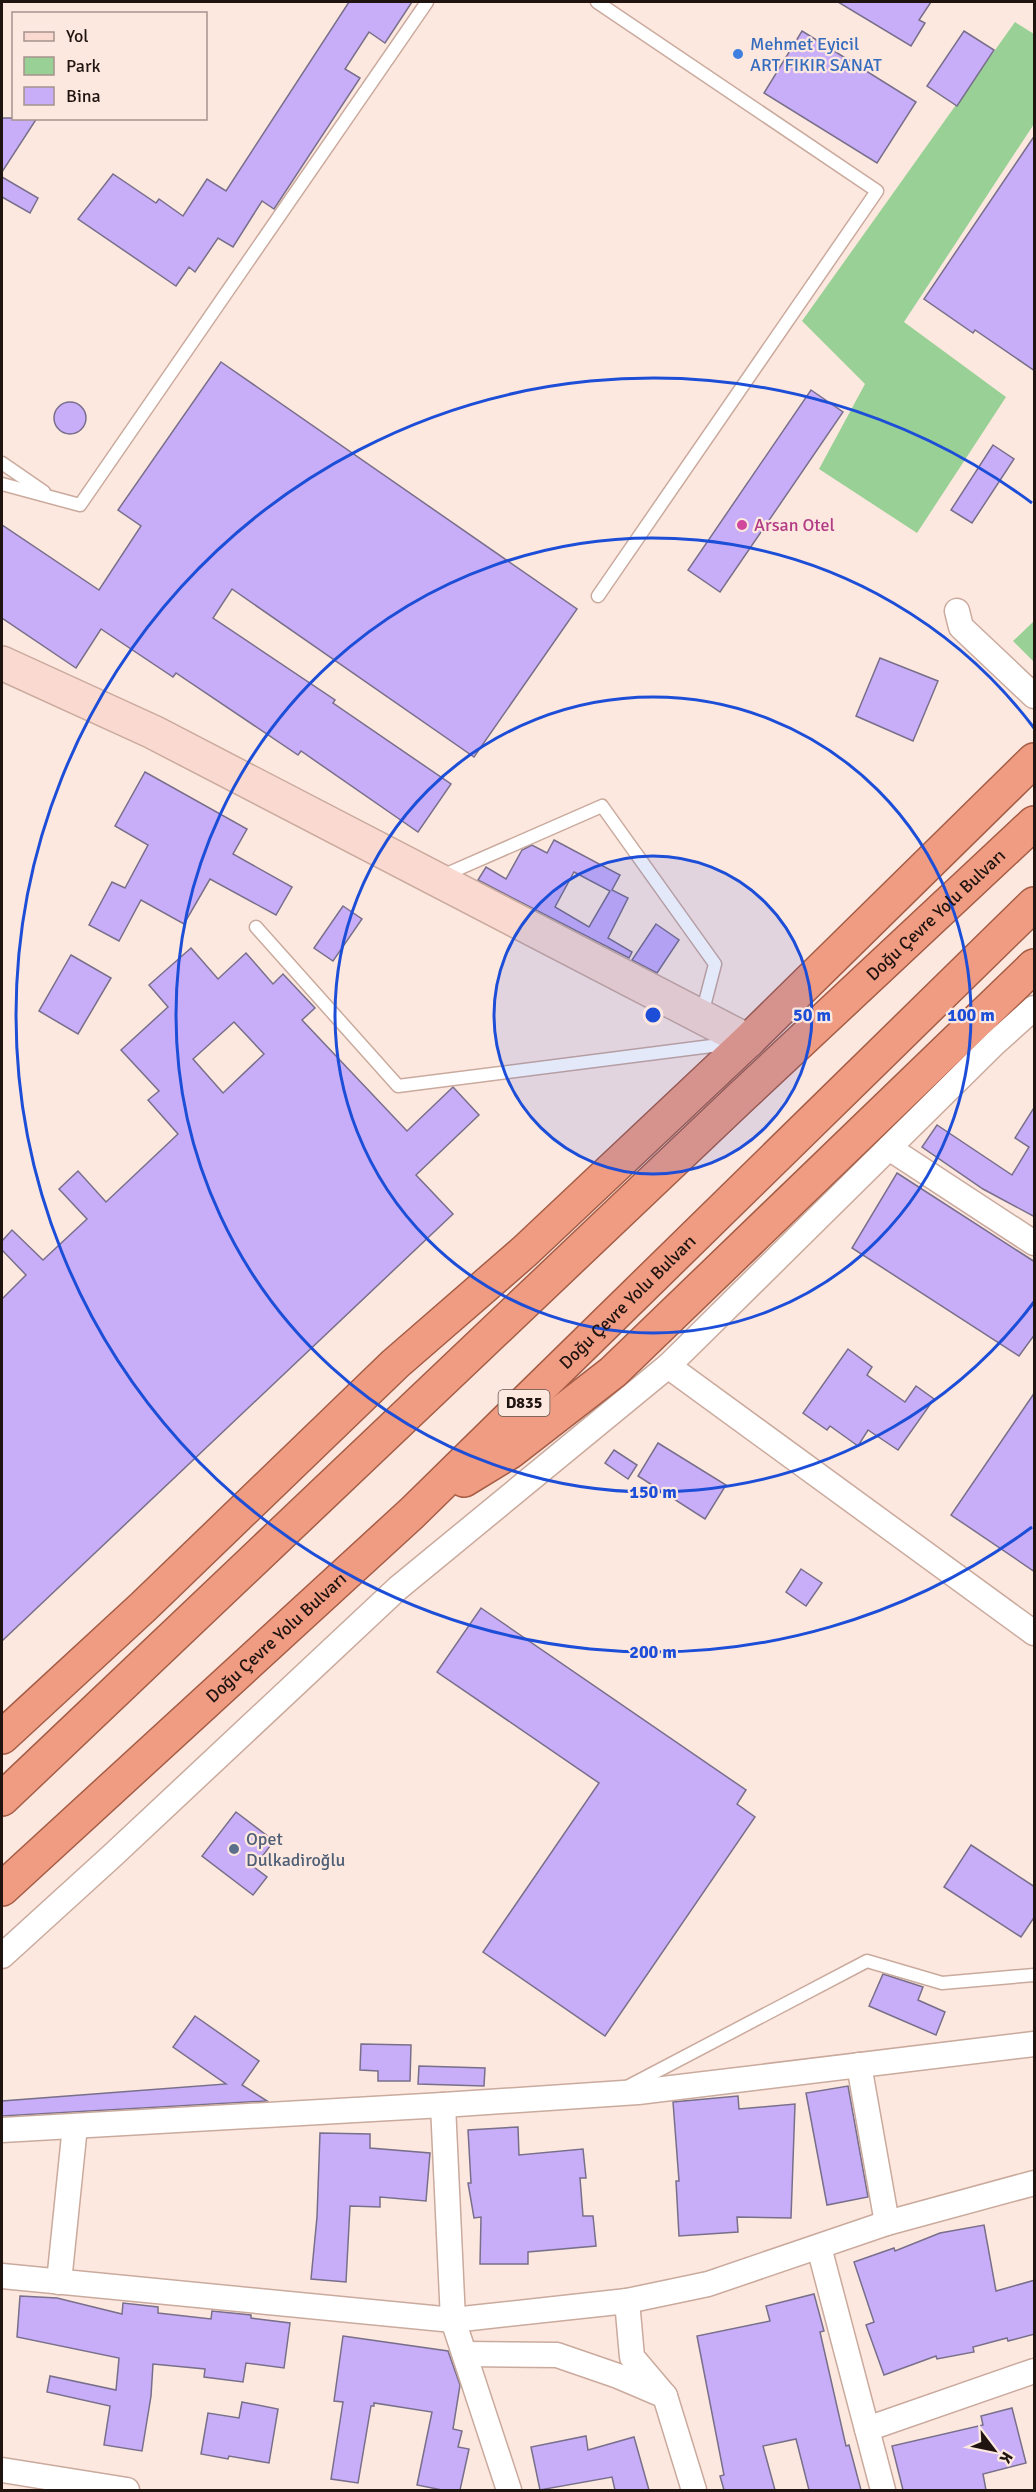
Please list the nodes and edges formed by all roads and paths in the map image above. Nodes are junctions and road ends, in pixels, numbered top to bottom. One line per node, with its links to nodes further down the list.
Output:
1 (427, 2): 5 (lane)
2 (597, 2): 6 (lane)
3 (2, 464): 5 (lane)
4 (2, 484): 5 (lane)
5 (52, 498)
6 (598, 596)
7 (957, 611): 9 (street)
8 (2, 663): 12 (main road)
9 (1035, 696)
10 (1035, 760): 18 (highway)
11 (1035, 823): 27 (highway, Doğu Çevre Yolu Bulvarı)
12 (435, 879): 17 (main road); 17 (lane)
13 (1035, 903): 23 (highway, Doğu Çevre Yolu Bulvarı / D835)
14 (256, 927): 18 (lane)
15 (1035, 966): 22 (highway)
16 (1035, 1008): 19 (street)
17 (701, 1017): 18 (main road)
18 (748, 1041): 26 (highway)
19 (889, 1148): 20 (street); 21 (street)
20 (1035, 1243)
21 (669, 1366): 24 (street); 25 (street)
22 (613, 1372): 23 (highway); 24 (street)
23 (412, 1513): 28 (highway, Doğu Çevre Yolu Bulvarı / D835)
24 (398, 1587): 29 (street)
25 (1035, 1633)
26 (2, 1737)
27 (2, 1799)
28 (2, 1889)
29 (2, 1956)
30 (1035, 1975): 33 (lane)
31 (1035, 2044): 32 (street)
32 (860, 2065): 33 (street); 38 (street)
33 (615, 2093): 34 (street)
34 (443, 2105): 35 (street); 43 (street)
35 (75, 2126): 36 (street); 41 (street)
36 (2, 2130)
37 (1035, 2183): 38 (street)
38 (887, 2223): 39 (street)
39 (819, 2247): 42 (street); 47 (street)
40 (2, 2276): 41 (street)
41 (59, 2282): 43 (street)
42 (627, 2301): 43 (street); 46 (street)
43 (453, 2320): 44 (street)
44 (465, 2354): 46 (street); 50 (street)
45 (1035, 2372): 47 (street)
46 (665, 2396): 51 (street)
47 (867, 2428): 52 (street)
48 (2, 2470): 49 (street)
49 (127, 2490)
50 (509, 2490)
51 (694, 2490)
52 (883, 2490)

